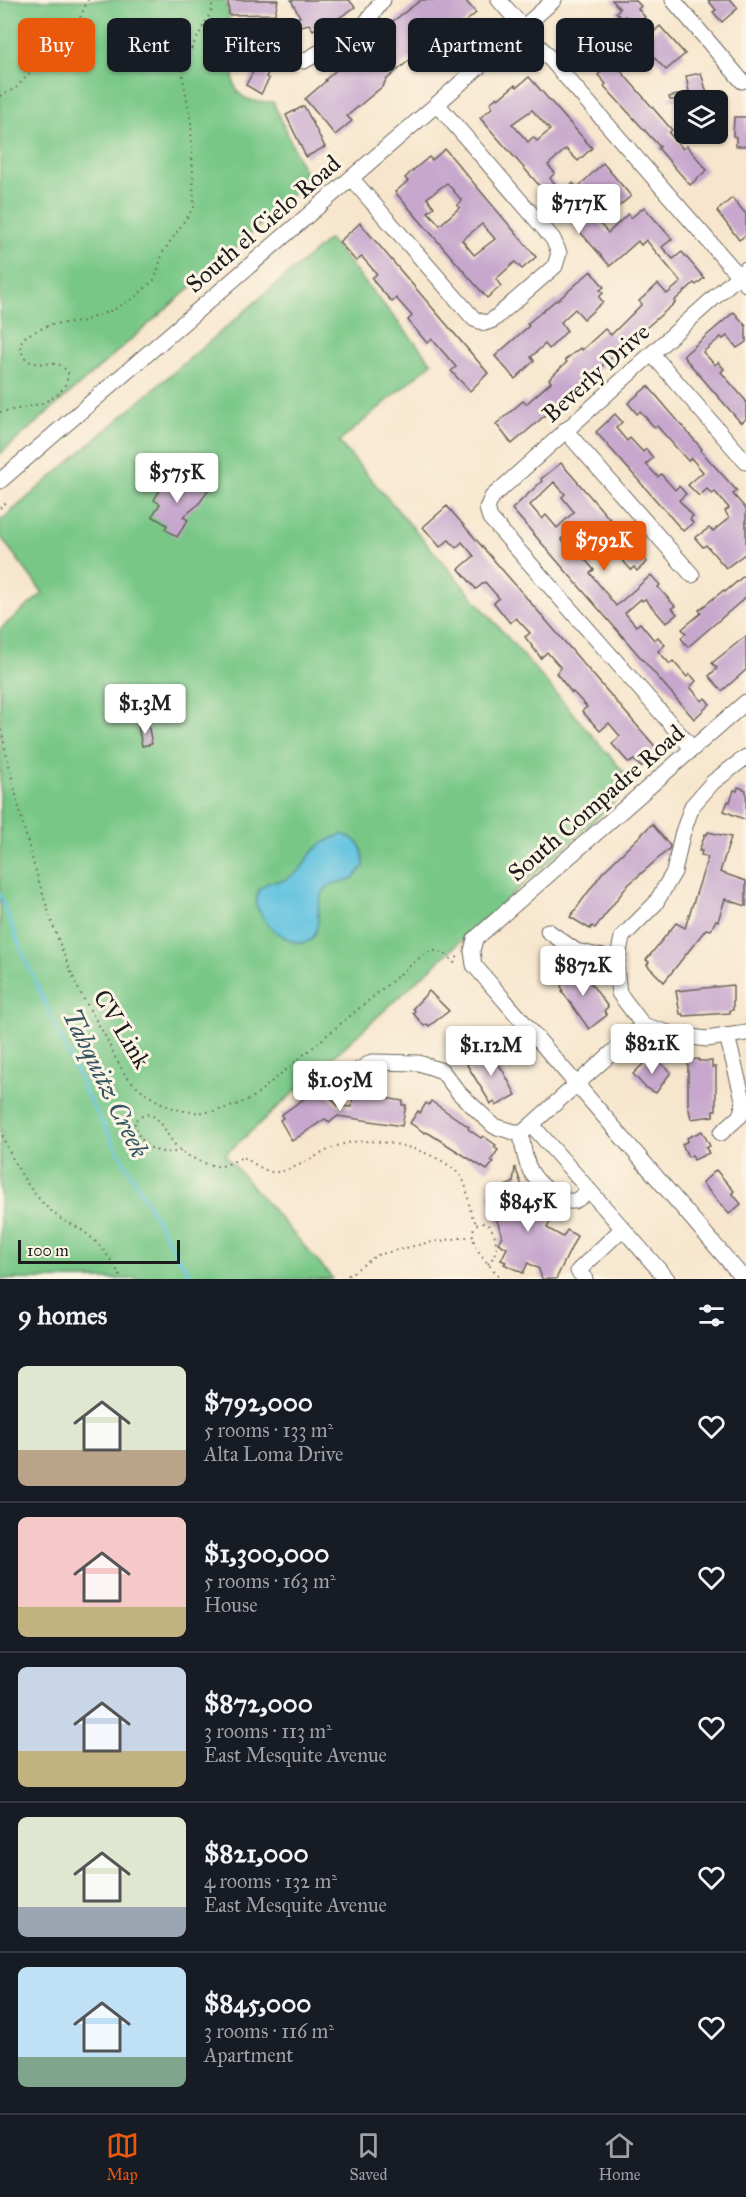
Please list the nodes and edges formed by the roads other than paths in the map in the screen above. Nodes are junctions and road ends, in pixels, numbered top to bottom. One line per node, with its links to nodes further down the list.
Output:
1 (383, 0): 8 (street)
2 (499, 0): 5 (street)
3 (554, 0): 6 (street, South el Cielo Road)
4 (672, 0): 10 (street)
5 (515, 18)
6 (533, 18)
7 (544, 51): 13 (street)
8 (304, 61)
9 (473, 72): 11 (street, South el Cielo Road)
10 (742, 81)
11 (436, 105): 12 (street, South el Cielo Road); 12 (street)
12 (351, 178): 17 (street, South el Cielo Road)
13 (743, 276): 14 (street, Beverly Drive)
14 (652, 354): 15 (street, Beverly Drive); 16 (street)
15 (565, 430): 18 (street); 20 (street, Beverly Drive)
16 (746, 462)
17 (0, 482)
18 (692, 575)
19 (746, 702): 20 (street, South Compadre Road)
20 (692, 748): 28 (street, South Compadre Road)
21 (746, 757): 23 (street)
22 (548, 930): 23 (street)
23 (617, 960): 24 (street)
24 (642, 1025): 26 (street); 28 (street)
25 (746, 1033): 26 (street)
26 (727, 1036): 30 (street)
27 (349, 1076): 29 (street)
28 (577, 1085): 29 (street); 35 (street)
29 (526, 1129): 31 (street); 31 (street)
30 (721, 1133)
31 (589, 1190): 32 (street)
32 (621, 1229): 33 (street); 34 (street)
33 (585, 1279)
34 (667, 1279)
35 (744, 1279)

